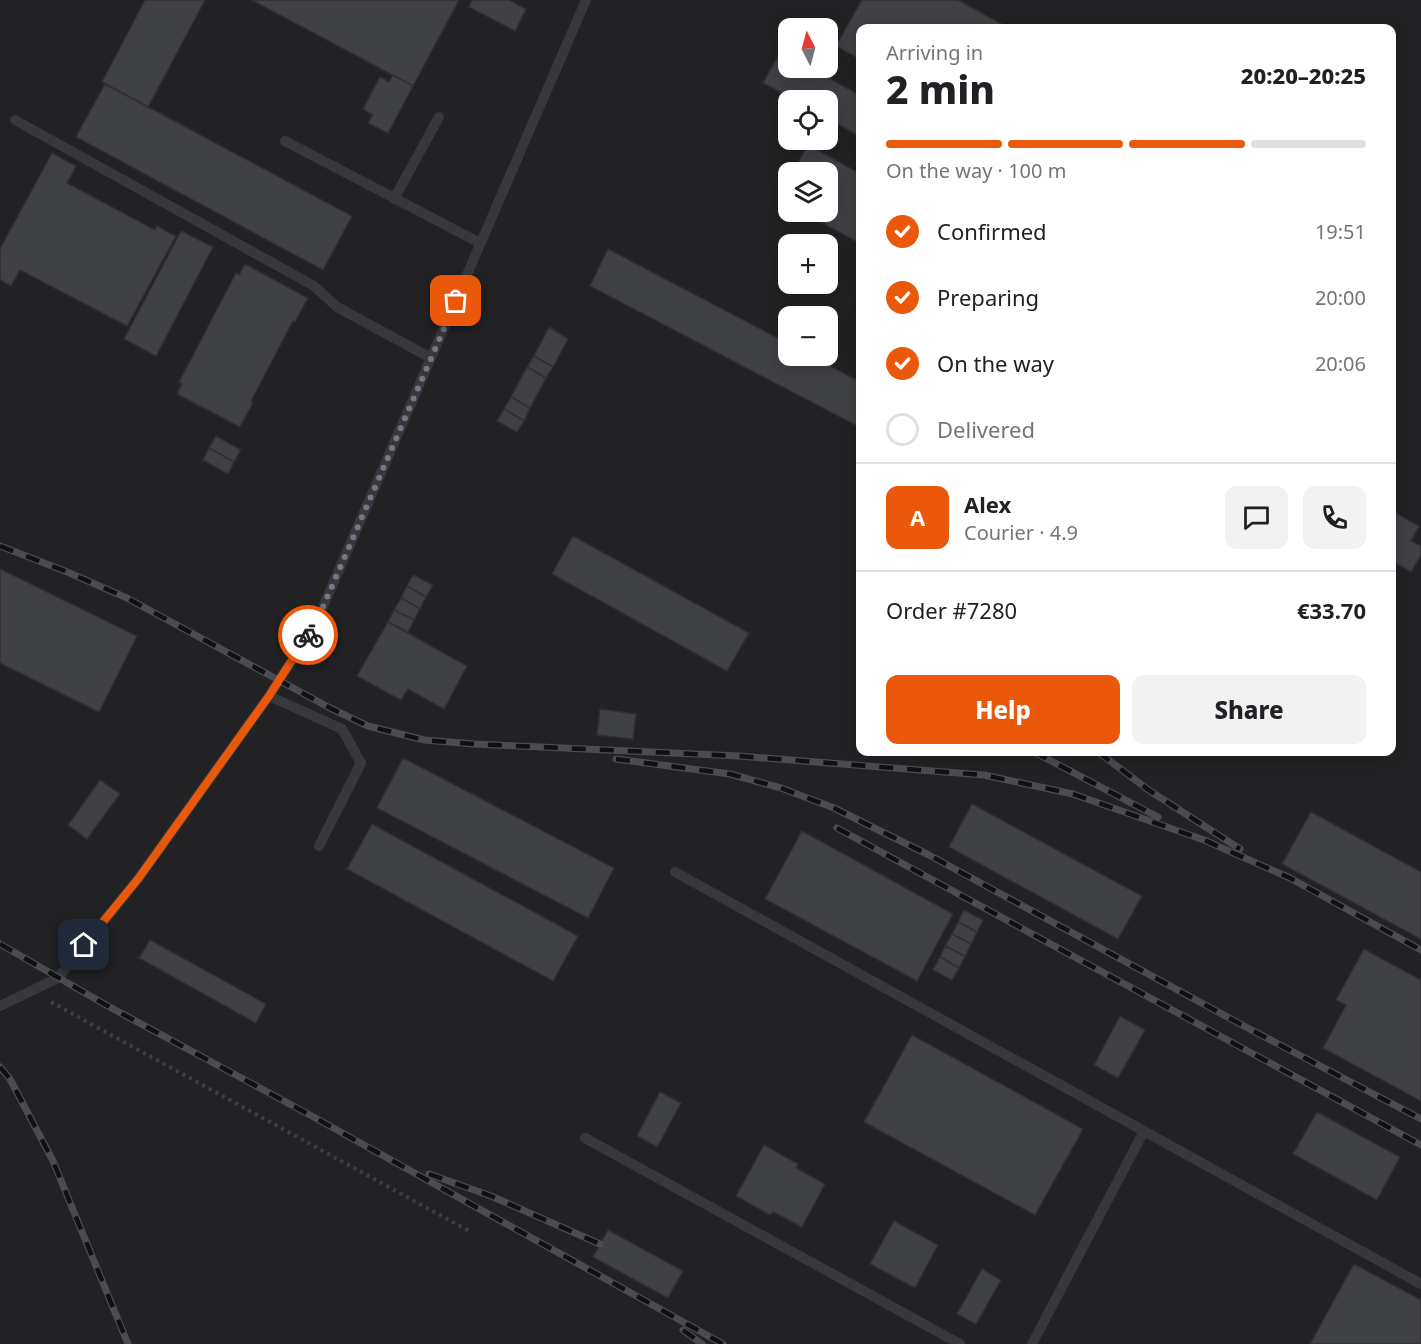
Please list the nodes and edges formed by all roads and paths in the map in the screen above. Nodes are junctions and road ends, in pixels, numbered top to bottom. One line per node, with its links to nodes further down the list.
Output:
1 (586, 0): 6 (lane)
2 (439, 117): 5 (lane)
3 (15, 120): 7 (lane)
4 (285, 141): 5 (lane)
5 (394, 198): 6 (lane)
6 (480, 243): 7 (lane)
7 (431, 358): 8 (lane)
8 (269, 696): 9 (lane); 11 (lane)
9 (319, 846)
10 (675, 872): 13 (lane)
11 (32, 991): 12 (lane); 15 (path)
12 (0, 1006)
13 (1144, 1131): 16 (lane); 18 (lane)
14 (585, 1138): 17 (lane)
15 (469, 1231)
16 (1421, 1284)
17 (960, 1344)
18 (1032, 1344)

